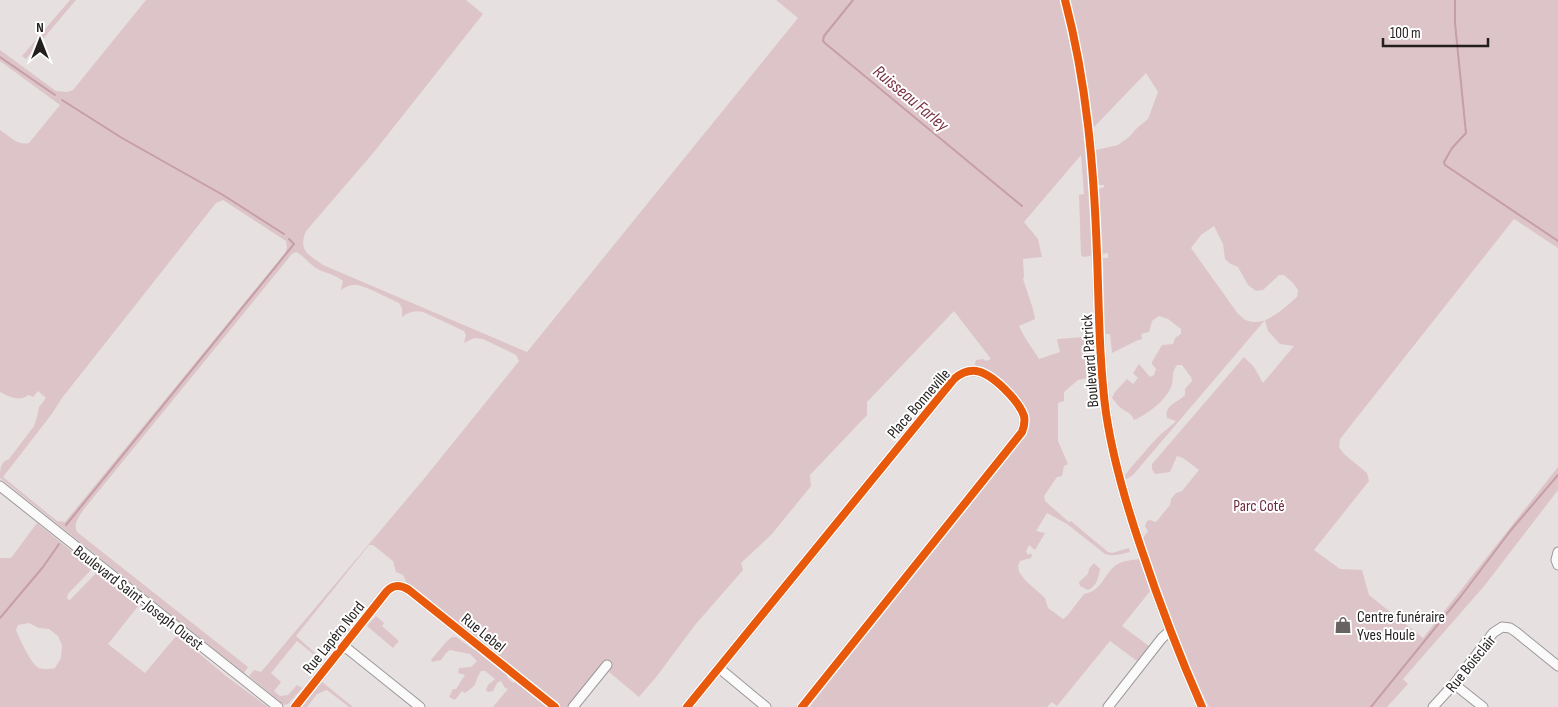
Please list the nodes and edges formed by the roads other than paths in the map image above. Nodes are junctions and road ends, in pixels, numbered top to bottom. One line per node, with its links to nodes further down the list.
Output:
1 (1065, 0): 6 (street, Boulevard Patrick)
2 (0, 486): 12 (street, Boulevard Saint-Joseph Ouest)
3 (1558, 552): 4 (street)
4 (1558, 565)
5 (393, 586): 7 (street, Rue Lapéro Nord); 15 (street, Rue Lebel)
6 (1170, 631): 20 (street); 21 (street, Boulevard Patrick)
7 (344, 646): 13 (street, Rue Lapéro Nord); 14 (street)
8 (607, 666): 16 (street)
9 (1558, 666): 11 (street, Rue Boisclair)
10 (719, 668): 17 (street, Place Bonneville); 18 (street); 19 (street, Place Bonneville)
11 (1454, 684): 22 (street, Rue Boisclair); 23 (street)
12 (278, 707)
13 (295, 707)
14 (420, 707)
15 (555, 707)
16 (573, 707)
17 (687, 707)
18 (766, 707)
19 (802, 707)
20 (1108, 707)
21 (1202, 707)
22 (1433, 707)
23 (1484, 707)

